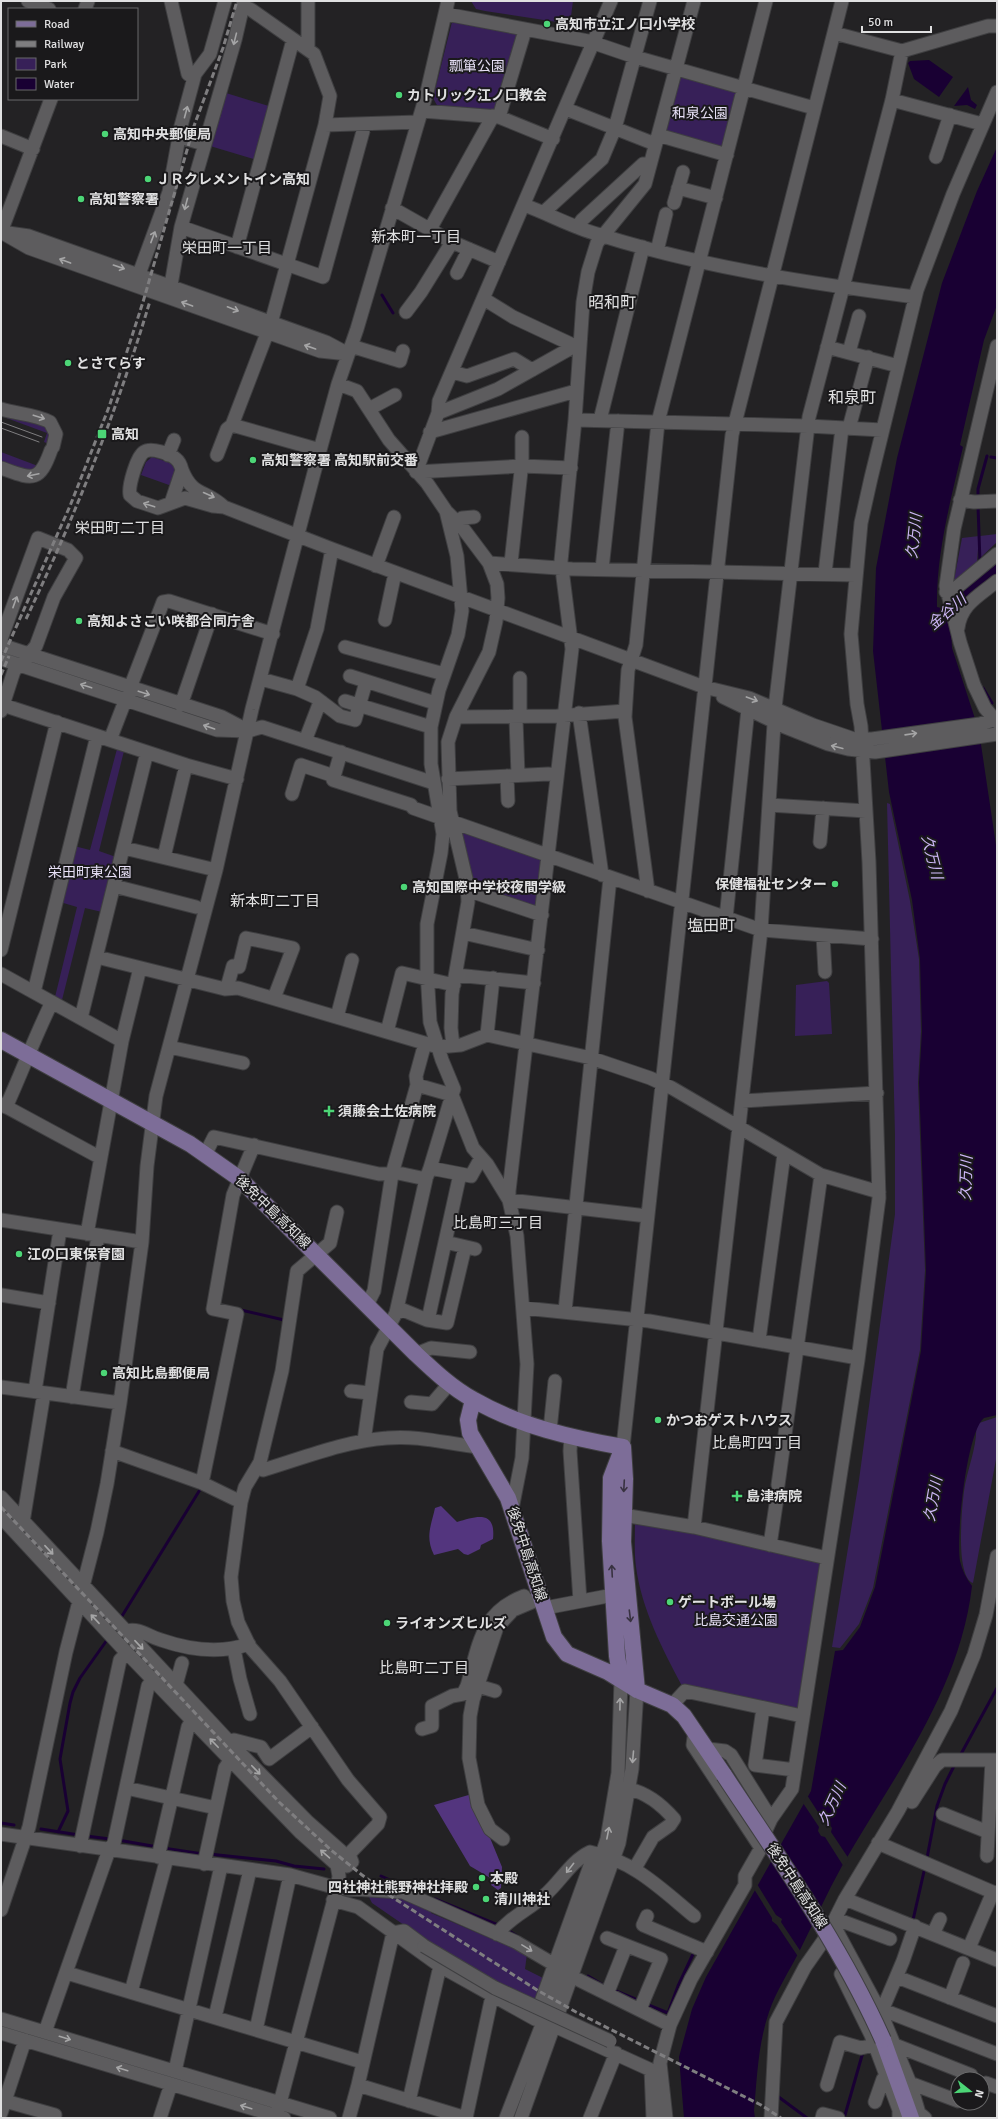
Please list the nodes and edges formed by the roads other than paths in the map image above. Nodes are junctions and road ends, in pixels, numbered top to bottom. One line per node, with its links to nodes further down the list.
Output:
1 (28, 1): 12 (street)
2 (171, 1): 23 (street)
3 (225, 1): 23 (street)
4 (308, 1): 19 (street)
5 (448, 1): 13 (street)
6 (611, 1): 18 (street)
7 (650, 1): 21 (street)
8 (694, 1): 22 (street)
9 (766, 1): 24 (street)
10 (842, 1): 15 (street)
11 (247, 4): 17 (street); 41 (street, one-way to 41)
12 (46, 8)
13 (446, 14): 18 (street); 31 (street)
14 (997, 25): 20 (street)
15 (834, 33): 20 (street); 29 (street)
16 (523, 37): 32 (street)
17 (293, 40): 19 (street); 58 (street)
18 (594, 43): 21 (street); 28 (street)
19 (308, 49): 35 (street)
20 (902, 52): 27 (street)
21 (635, 57): 22 (street); 36 (street)
22 (676, 68): 24 (street); 40 (street)
23 (194, 78): 38 (street, one-way to 23)
24 (744, 87): 29 (street); 43 (street)
25 (997, 92): 34 (street)
26 (51, 100): 42 (street)
27 (892, 100): 30 (street); 69 (street)
28 (566, 108): 36 (street); 39 (street)
29 (814, 108): 67 (street)
30 (950, 115): 34 (street); 44 (street)
31 (420, 116): 32 (street); 33 (street); 50 (street)
32 (496, 116): 39 (street); 54 (street)
33 (365, 124): 35 (street); 64 (street)
34 (982, 124): 70 (street)
35 (325, 125): 64 (street)
36 (615, 128): 40 (street); 51 (street)
37 (1, 136): 42 (street)
38 (180, 137): 41 (street); 66 (street, one-way to 38)
39 (553, 139): 49 (street)
40 (656, 140): 43 (street); 45 (street)
41 (204, 144): 52 (street, one-way to 52)
42 (33, 149): 55 (street)
43 (727, 155): 48 (street)
44 (936, 157)
45 (650, 163): 53 (street); 56 (street)
46 (683, 172): 47 (street)
47 (678, 188): 48 (street); 61 (street)
48 (716, 198): 63 (street)
49 (524, 205): 51 (street); 62 (street)
50 (392, 208): 54 (street); 78 (street)
51 (544, 212): 53 (street)
52 (181, 227): 58 (street); 68 (street)
53 (577, 227): 56 (street)
54 (430, 229): 57 (street)
55 (1, 232)
56 (602, 236): 59 (street); 75 (street)
57 (452, 242): 60 (street); 72 (street)
58 (237, 247): 64 (street)
59 (643, 247): 61 (street); 93 (street)
60 (469, 249): 62 (street); 65 (street)
61 (657, 251): 63 (street)
62 (499, 262): 71 (street)
63 (700, 262): 67 (street); 95 (street)
64 (288, 264): 74 (street)
65 (457, 273)
66 (139, 274): 68 (street); 74 (street, one-way to 66)
67 (772, 275): 69 (street); 97 (street)
68 (170, 285): 74 (street, one-way to 74)
69 (843, 287): 70 (street); 77 (street)
70 (915, 297): 83 (street)
71 (484, 299): 75 (street); 85 (street)
72 (406, 312)
73 (859, 316): 80 (street)
74 (269, 328): 78 (street); 96 (street)
75 (578, 344): 84 (street); 87 (street)
76 (997, 346): 82 (street)
77 (827, 347): 80 (street); 98 (street)
78 (350, 350): 79 (street); 86 (street)
79 (403, 351)
80 (849, 352): 81 (street)
81 (868, 357): 83 (street); 99 (street)
82 (995, 362): 112 (street)
83 (898, 366): 100 (street)
84 (532, 370): 85 (street); 91 (street)
85 (452, 372): 91 (street)
86 (338, 384): 90 (street); 104 (street)
87 (576, 391): 92 (street); 101 (street)
88 (395, 395): 90 (street)
89 (1, 409): 108 (street, one-way to 108)
90 (369, 409): 111 (street)
91 (438, 413): 101 (street)
92 (575, 420): 93 (street); 109 (street)
93 (600, 420): 94 (street)
94 (618, 421): 95 (street); 127 (street)
95 (658, 422): 97 (street); 128 (street)
96 (232, 425): 104 (street); 106 (street)
97 (734, 425): 98 (street); 129 (street)
98 (808, 426): 99 (street); 130 (street)
99 (846, 428): 100 (street); 132 (street)
100 (882, 430): 133 (street)
101 (430, 432): 111 (street)
102 (522, 437): 107 (street)
103 (174, 440): 105 (street)
104 (320, 450): 120 (street)
105 (168, 455): 110 (street); 114 (street, one-way to 105)
106 (217, 455)
107 (522, 466): 109 (street); 111 (street); 124 (street)
108 (1, 468)
109 (571, 468): 126 (street)
110 (182, 470): 114 (street); 115 (street, one-way to 115)
111 (416, 472): 116 (street)
112 (960, 500): 113 (street); 135 (street)
113 (997, 501)
114 (171, 503): 115 (street)
115 (224, 507): 120 (street)
116 (446, 511): 119 (street); 136 (street)
117 (394, 516): 125 (street)
118 (474, 516): 119 (street)
119 (457, 522): 123 (street)
120 (298, 537): 121 (street); 141 (street)
121 (332, 550): 125 (street); 156 (street)
122 (997, 554): 135 (street)
123 (489, 563): 124 (street); 137 (street)
124 (511, 563): 126 (street)
125 (376, 566): 131 (street)
126 (562, 568): 127 (street); 142 (street)
127 (602, 569): 128 (street)
128 (643, 570): 129 (street); 148 (street)
129 (717, 572): 130 (street); 155 (street)
130 (792, 572): 132 (street); 164 (street)
131 (395, 573): 136 (street); 139 (street)
132 (825, 573): 133 (street)
133 (856, 575): 181 (street)
134 (997, 581): 140 (street)
135 (947, 595): 140 (street)
136 (461, 597): 137 (street); 150 (street)
137 (498, 610): 142 (street); 169 (street)
138 (212, 614): 141 (street); 157 (street); 161 (street)
139 (385, 620)
140 (956, 623): 171 (street)
141 (273, 634): 153 (street)
142 (571, 637): 148 (street); 168 (street)
143 (1, 639): 146 (street, one-way to 146)
144 (1, 645): 146 (street)
145 (345, 647): 150 (street)
146 (28, 654): 149 (street); 157 (street)
147 (1, 659): 149 (street)
148 (631, 659): 155 (street); 166 (street)
149 (19, 665): 157 (street, one-way to 149); 163 (street)
150 (444, 674): 160 (street)
151 (350, 676): 154 (street)
152 (520, 678): 170 (street)
153 (261, 679): 156 (street); 175 (street)
154 (366, 682): 160 (street); 162 (street)
155 (709, 688): 164 (street, one-way to 164); 165 (street); 206 (street)
156 (297, 689): 159 (street)
157 (126, 693): 161 (street, one-way to 161); 175 (street, one-way to 157); 179 (street)
158 (345, 701): 162 (street)
159 (322, 702): 162 (street); 180 (street)
160 (435, 703): 174 (street)
161 (180, 705): 175 (street)
162 (359, 705): 174 (street)
163 (2, 708): 172 (street)
164 (776, 708): 173 (street); 181 (street)
165 (748, 709): 173 (street); 209 (street)
166 (625, 711): 167 (street); 205 (street)
167 (579, 713): 168 (street); 202 (street)
168 (564, 715): 170 (street); 185 (street)
169 (456, 717): 170 (street); 189 (street)
170 (518, 717): 187 (street)
171 (996, 720): 176 (street)
172 (57, 722): 178 (street); 214 (street)
173 (774, 722): 181 (street, one-way to 173); 193 (street)
174 (431, 727): 190 (street)
175 (248, 731): 180 (street); 188 (street)
176 (981, 731): 177 (street); 181 (street)
177 (997, 734)
178 (97, 736): 179 (street); 227 (street)
179 (110, 740): 182 (street)
180 (305, 741): 183 (street)
181 (868, 745): 195 (street)
182 (147, 752): 184 (street); 198 (street)
183 (342, 752): 186 (street); 190 (street)
184 (186, 764): 188 (street); 200 (street)
185 (557, 775): 187 (street); 199 (street)
186 (334, 776): 191 (street); 196 (street)
187 (513, 776): 189 (street); 192 (street)
188 (237, 779): 201 (street)
189 (448, 779): 196 (street)
190 (434, 783): 196 (street)
191 (292, 794)
192 (508, 801)
193 (769, 805): 194 (street); 210 (street)
194 (823, 808): 195 (street); 197 (street)
195 (866, 811): 213 (street)
196 (446, 819): 199 (street); 204 (street); 221 (street)
197 (820, 842)
198 (124, 848): 200 (street); 203 (street)
199 (548, 855): 202 (street); 208 (street)
200 (164, 857): 201 (street)
201 (216, 870): 223 (street)
202 (606, 877): 205 (street); 242 (street)
203 (114, 886): 207 (street); 216 (street)
204 (467, 890): 208 (street); 211 (street)
205 (648, 891): 206 (street)
206 (682, 903): 209 (street); 244 (street)
207 (196, 907)
208 (542, 916): 215 (street)
209 (726, 918): 210 (street)
210 (762, 930): 212 (street); 249 (street)
211 (463, 933): 215 (street); 224 (street)
212 (823, 936): 213 (street); 219 (street)
213 (872, 940): 246 (street)
214 (1, 950)
215 (538, 950): 225 (street)
216 (97, 957): 218 (street); 231 (street)
217 (352, 960): 230 (street)
218 (140, 968): 223 (street); 235 (street)
219 (825, 972)
220 (1, 974): 227 (street)
221 (427, 978): 224 (street); 232 (street); 240 (street)
222 (493, 978): 224 (street); 225 (street); 233 (street)
223 (187, 979): 226 (street); 239 (street)
224 (455, 980): 238 (street)
225 (534, 982): 237 (street)
226 (231, 988): 228 (street); 228 (street)
227 (34, 992): 229 (street)
228 (274, 998): 230 (street)
229 (52, 1002): 231 (street); 241 (street)
230 (337, 1017): 232 (street)
231 (81, 1018): 235 (street)
232 (387, 1032): 236 (street)
233 (487, 1035): 237 (street); 238 (street)
234 (1, 1040): 241 (main road, 後免中島高知線)
235 (122, 1041): 248 (street)
236 (425, 1043): 240 (street); 245 (street)
237 (527, 1044): 242 (street); 264 (street)
238 (453, 1046): 240 (street)
239 (169, 1047): 243 (street); 251 (street)
240 (438, 1047): 247 (street)
241 (28, 1055): 248 (main road, 後免中島高知線); 250 (street)
242 (591, 1058): 244 (street); 265 (street)
243 (243, 1063)
244 (662, 1083): 252 (street); 267 (street)
245 (417, 1085): 247 (street); 259 (street)
246 (877, 1093): 249 (street); 263 (street)
247 (452, 1095): 257 (street); 258 (street)
248 (110, 1100): 251 (main road, 後免中島高知線); 256 (street)
249 (742, 1101): 252 (street)
250 (4, 1105): 256 (street)
251 (152, 1123): 254 (main road, 後免中島高知線); 271 (street)
252 (739, 1126): 255 (street); 282 (street)
253 (254, 1145): 254 (street); 259 (street); 262 (street)
254 (206, 1154): 262 (main road, 後免中島高知線)
255 (784, 1154): 261 (street); 283 (street)
256 (99, 1157): 270 (street)
257 (481, 1158): 260 (street); 264 (street)
258 (428, 1173): 259 (street); 260 (street); 280 (street)
259 (392, 1174): 276 (street)
260 (460, 1174): 272 (street)
261 (821, 1176): 263 (street); 284 (street)
262 (240, 1179): 273 (main road, 後免中島高知線); 306 (street)
263 (879, 1192): 287 (street)
264 (509, 1200): 265 (street); 277 (street)
265 (576, 1207): 267 (street); 278 (street)
266 (337, 1212): 273 (street)
267 (648, 1216): 279 (street)
268 (1, 1220): 269 (street)
269 (60, 1230): 270 (street); 275 (street)
270 (92, 1235): 271 (street); 294 (street)
271 (142, 1242): 297 (street)
272 (445, 1242): 281 (street); 281 (street)
273 (316, 1254): 276 (main road, 後免中島高知線); 305 (street)
274 (1, 1295): 275 (street)
275 (49, 1303): 292 (street)
276 (367, 1305): 280 (main road, 後免中島高知線)
277 (524, 1308): 278 (street); 298 (street)
278 (565, 1311): 279 (street)
279 (636, 1319): 282 (street); 303 (street)
280 (392, 1320): 281 (street); 286 (main road, 後免中島高知線); 293 (street)
281 (428, 1320)
282 (716, 1332): 283 (street); 313 (street)
283 (758, 1340): 284 (street)
284 (798, 1348): 287 (street); 314 (street)
285 (470, 1352): 286 (street)
286 (416, 1354): 289 (main road, 後免中島高知線)
287 (858, 1358): 316 (street)
288 (555, 1381): 299 (street)
289 (450, 1384): 295 (main road, 後免中島高知線); 296 (street)
290 (1, 1387): 292 (street)
291 (351, 1391): 293 (street)
292 (39, 1392): 294 (street); 312 (street)
293 (369, 1393): 301 (street)
294 (72, 1397): 297 (street)
295 (473, 1400): 298 (main road, 後免中島高知線); 302 (main road, 後免中島高知線)
296 (411, 1402)
297 (120, 1403): 304 (street)
298 (524, 1422): 299 (main road, 後免中島高知線); 309 (street)
299 (550, 1430): 300 (main road, 後免中島高知線)
300 (571, 1436): 303 (main road, 後免中島高知線); 321 (street)
301 (364, 1441): 302 (street); 305 (street)
302 (478, 1447): 309 (main road, 後免中島高知線)
303 (623, 1447): 310 (main road, one-way to 310); 318 (main road, one-way to 303)
304 (112, 1451): 306 (street); 317 (street)
305 (258, 1467): 308 (street)
306 (202, 1484): 308 (street)
307 (1, 1497): 312 (street)
308 (241, 1502): 324 (street)
309 (512, 1509): 320 (main road, 後免中島高知線)
310 (623, 1515): 313 (street); 332 (main road, one-way to 332)
311 (1, 1517): 319 (street)
312 (23, 1522): 317 (street, one-way to 317)
313 (694, 1527): 314 (street)
314 (770, 1545): 316 (street)
315 (997, 1556): 322 (street)
316 (827, 1558): 337 (street)
317 (84, 1586): 319 (street); 323 (street)
318 (613, 1595): 321 (street); 329 (main road)
319 (80, 1600): 326 (street, one-way to 319); 355 (street)
320 (542, 1601): 321 (street); 329 (main road, 後免中島高知線); 331 (street); 340 (street)
321 (580, 1601)
322 (992, 1615): 350 (street)
323 (126, 1631): 325 (street); 330 (street, one-way to 330)
324 (249, 1644): 325 (street); 339 (street)
325 (234, 1649): 336 (street)
326 (127, 1653): 328 (street); 356 (street)
327 (182, 1663): 330 (street)
328 (153, 1680): 338 (street); 346 (street)
329 (621, 1680): 332 (main road, 後免中島高知線); 364 (street, one-way to 329)
330 (176, 1685): 343 (street)
331 (478, 1686): 333 (street); 357 (street)
332 (637, 1690): 334 (main road, 後免中島高知線); 347 (street, one-way to 347)
333 (495, 1691)
334 (672, 1705): 335 (street); 341 (main road, 後免中島高知線)
335 (763, 1708): 337 (street); 345 (street)
336 (250, 1714)
337 (802, 1716): 345 (street)
338 (192, 1720): 343 (street, one-way to 338); 348 (street)
339 (312, 1727): 343 (street); 366 (street)
340 (422, 1729)
341 (695, 1730): 342 (main road, 後免中島高知線); 360 (street)
342 (708, 1749): 352 (street); 412 (main road, 後免中島高知線, bridge)
343 (233, 1751): 349 (street); 366 (street, one-way to 366); 371 (street, one-way to 343)
344 (995, 1760): 350 (street); 353 (street)
345 (795, 1770): 352 (street)
346 (126, 1788): 348 (street); 358 (street)
347 (629, 1789): 364 (street); 367 (street)
348 (172, 1798): 349 (street); 361 (street)
349 (216, 1808): 362 (street)
350 (898, 1811): 359 (street)
351 (943, 1814): 353 (street)
352 (771, 1819): 360 (street)
353 (988, 1832): 363 (street)
354 (1, 1834): 355 (street)
355 (26, 1838): 356 (street); 373 (street)
356 (81, 1838): 358 (street)
357 (503, 1840)
358 (113, 1843): 361 (street); 391 (street)
359 (878, 1843): 370 (street); 372 (street)
360 (761, 1848): 386 (street)
361 (161, 1852): 362 (street); 394 (street)
362 (206, 1856): 365 (street)
363 (987, 1856)
364 (609, 1857): 367 (street); 380 (street, one-way to 380); 389 (street); 393 (street); 435 (street); 436 (street)
365 (221, 1866): 368 (street); 399 (street)
366 (348, 1866): 371 (street)
367 (635, 1868): 375 (street)
368 (250, 1870): 369 (street); 402 (street)
369 (290, 1875): 371 (street); 407 (street)
370 (995, 1893): 385 (street)
371 (336, 1894): 379 (street); 380 (street); 411 (street)
372 (845, 1899): 377 (street); 378 (street)
373 (1, 1910)
374 (646, 1916): 386 (street)
375 (694, 1916)
376 (940, 1919): 381 (street)
377 (914, 1926): 381 (street); 392 (street)
378 (828, 1930): 383 (street); 400 (street); 412 (street); 441 (street)
379 (393, 1933): 390 (street); 415 (street); 416 (street, bridge)
380 (497, 1934): 389 (street, one-way to 389)
381 (934, 1934): 385 (street)
382 (607, 1938): 384 (street)
383 (890, 1939)
384 (626, 1946): 395 (street); 398 (street)
385 (969, 1948): 387 (street)
386 (707, 1952): 405 (street)
387 (997, 1960)
388 (963, 1963): 397 (street)
389 (555, 1965): 404 (street)
390 (440, 1966): 396 (street); 425 (street)
391 (67, 1973): 394 (street); 408 (street)
392 (897, 1977): 397 (street); 400 (street)
393 (579, 1980): 395 (street); 406 (street)
394 (131, 1992): 399 (street)
395 (607, 1994): 398 (street)
396 (492, 1996): 404 (street); 425 (street)
397 (950, 1998): 401 (street)
398 (640, 2009): 405 (street)
399 (188, 2010): 402 (street); 417 (street)
400 (882, 2011): 412 (street); 414 (street)
401 (997, 2016)
402 (216, 2018): 407 (street)
403 (1, 2019): 408 (street)
404 (535, 2019): 434 (street)
405 (670, 2025): 440 (street)
406 (560, 2029): 413 (street); 437 (street)
407 (256, 2030): 411 (street)
408 (45, 2032): 417 (street, one-way to 417)
409 (1, 2033): 410 (street)
410 (25, 2040): 421 (street, one-way to 410); 428 (street)
411 (296, 2042): 415 (street); 427 (street)
412 (884, 2043): 418 (street); 419 (street); 420 (street); 423 (street); 445 (main road, 後免中島高知線)
413 (616, 2053): 416 (street); 438 (street)
414 (997, 2054)
415 (362, 2062): 422 (street)
416 (651, 2070): 439 (street)
417 (175, 2071): 427 (street)
418 (963, 2071)
419 (887, 2075): 426 (street); 444 (street)
420 (910, 2083): 424 (street); 446 (street)
421 (171, 2084): 430 (street, one-way to 421); 431 (street)
422 (358, 2085): 425 (street); 433 (street)
423 (827, 2085)
424 (950, 2097)
425 (410, 2101)
426 (875, 2102)
427 (280, 2103): 430 (street); 432 (street)
428 (3, 2107): 429 (street)
429 (58, 2117)
430 (279, 2117)
431 (160, 2118)
432 (330, 2118)
433 (349, 2118)
434 (499, 2118)
435 (506, 2118)
436 (521, 2118)
437 (529, 2118)
438 (590, 2118)
439 (653, 2118)
440 (666, 2118)
441 (771, 2118)
442 (822, 2118): 443 (street)
443 (838, 2118)
444 (899, 2118)
445 (911, 2118)
446 (925, 2118)

